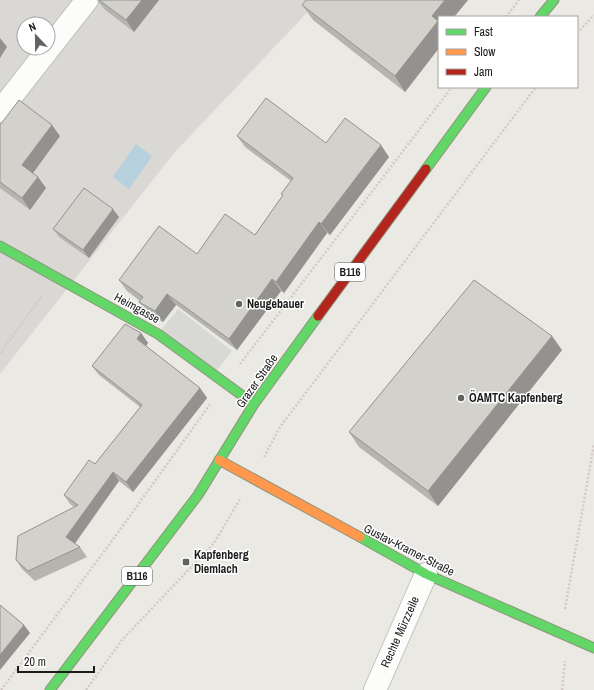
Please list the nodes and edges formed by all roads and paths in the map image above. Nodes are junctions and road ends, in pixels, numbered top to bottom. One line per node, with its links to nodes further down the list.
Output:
1 (87, 0): 10 (street)
2 (519, 0): 4 (path)
3 (554, 0): 5 (main road)
4 (507, 16)
5 (541, 16)
6 (594, 16): 7 (path)
7 (578, 32)
8 (485, 88): 14 (main road, Grazer Straße / B116)
9 (535, 88): 17 (path)
10 (0, 111)
11 (0, 246): 12 (main road, Heimgasse)
12 (56, 278): 13 (path); 14 (main road, Heimgasse)
13 (0, 353)
14 (254, 404): 16 (main road, Grazer Straße / B116)
15 (594, 444): 19 (path)
16 (220, 460): 17 (main road, Gustav-Kramer-Straße); 21 (main road, Grazer Straße / B116)
17 (252, 478): 18 (main road, Gustav-Kramer-Straße); 22 (path)
18 (426, 574): 19 (main road, Gustav-Kramer-Straße); 23 (street, Rechte Mürzzeile)
19 (560, 633): 20 (main road, Gustav-Kramer-Straße)
20 (594, 648)
21 (50, 690)
22 (86, 690)
23 (375, 690)

